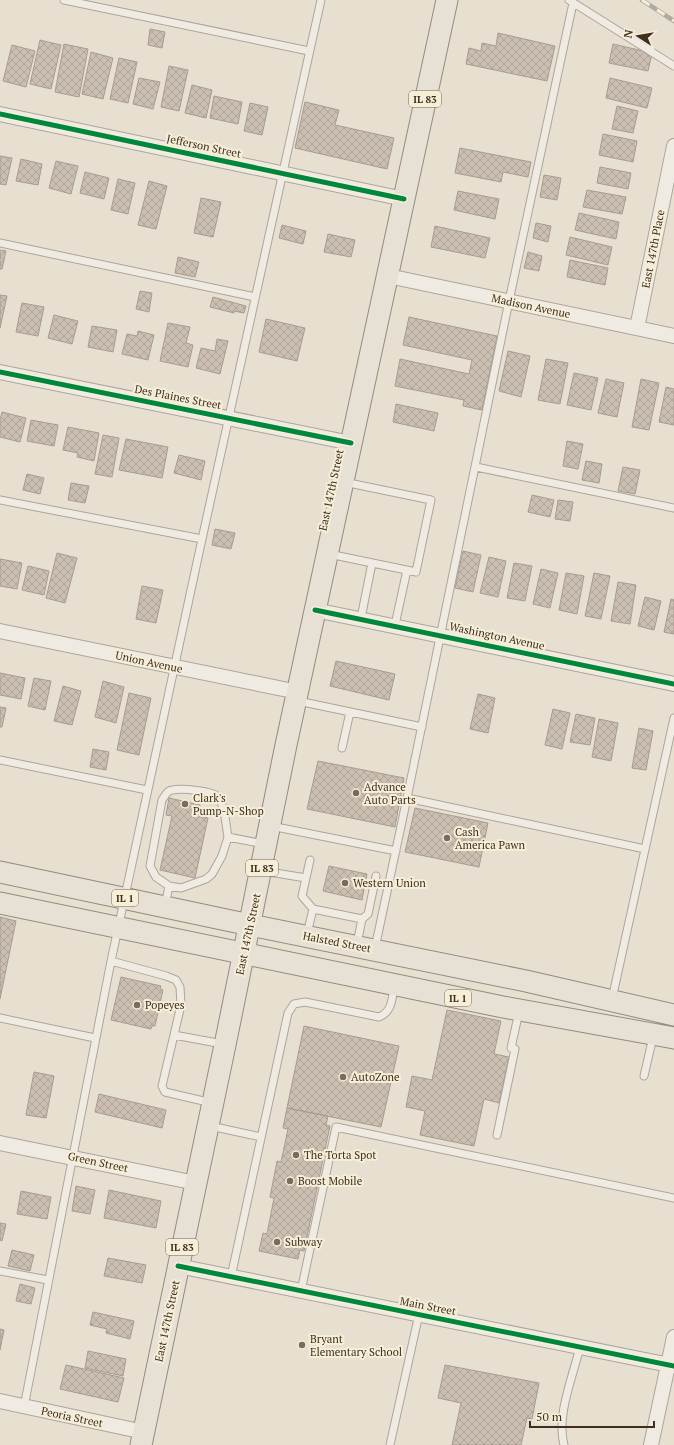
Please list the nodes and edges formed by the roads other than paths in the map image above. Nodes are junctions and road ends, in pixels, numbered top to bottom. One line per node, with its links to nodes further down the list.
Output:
1 (64, 0): 5 (lane)
2 (321, 0): 5 (lane)
3 (447, 0): 10 (main road, East 147th Street / IL 83)
4 (571, 1): 6 (lane); 14 (lane)
5 (309, 51): 9 (lane)
6 (674, 66)
7 (0, 114): 9 (street, Jefferson Street)
8 (674, 146): 15 (street, East 147th Place)
9 (282, 173): 10 (street, Jefferson Street); 13 (lane)
10 (404, 199): 12 (main road, East 147th Street / IL 83)
11 (0, 243): 13 (lane)
12 (388, 276): 14 (street, Madison Avenue); 19 (main road, East 147th Street / IL 83)
13 (255, 297): 18 (lane)
14 (509, 301): 15 (street, Madison Avenue); 20 (lane)
15 (637, 328): 16 (street, Madison Avenue)
16 (674, 336)
17 (0, 372): 18 (street, Des Plaines Street)
18 (229, 418): 19 (street, Des Plaines Street); 24 (lane)
19 (351, 443): 21 (main road, East 147th Street / IL 83)
20 (476, 467): 23 (lane); 32 (lane)
21 (343, 482): 25 (main road, East 147th Street / IL 83); 27 (lane)
22 (0, 500): 24 (lane)
23 (674, 508)
24 (202, 540): 33 (lane)
25 (327, 554): 26 (lane); 28 (main road, East 147th Street / IL 83)
26 (372, 563): 27 (lane); 29 (lane)
27 (407, 570): 30 (lane)
28 (315, 610): 29 (street, Washington Avenue); 35 (main road, East 147th Street / IL 83)
29 (361, 618): 30 (street, Washington Avenue)
30 (395, 625): 32 (street, Washington Avenue)
31 (0, 631): 33 (street, Union Avenue)
32 (442, 635): 34 (street, Washington Avenue); 38 (lane)
33 (174, 667): 35 (street, Union Avenue); 41 (lane)
34 (674, 684)
35 (297, 696): 36 (lane); 43 (main road, East 147th Street / IL 83)
36 (350, 712): 38 (lane); 39 (lane)
37 (674, 718): 45 (lane)
38 (422, 727): 42 (lane)
39 (342, 748)
40 (0, 760): 41 (lane)
41 (147, 790): 53 (lane)
42 (408, 798): 45 (lane); 46 (lane)
43 (268, 835): 44 (lane); 46 (lane); 48 (main road, East 147th Street / IL 83)
44 (228, 837): 52 (lane); 52 (lane)
45 (645, 849): 65 (lane)
46 (396, 851): 61 (lane)
47 (310, 860): 51 (lane)
48 (261, 870): 51 (lane); 58 (main road, East 147th Street / IL 83)
49 (0, 872): 53 (main road, Halsted Street / IL 1)
50 (376, 876): 57 (lane)
51 (306, 878): 56 (lane)
52 (170, 886): 55 (lane)
53 (125, 898): 55 (main road, Halsted Street / IL 1); 59 (lane)
54 (0, 903): 59 (main road, IL 1)
55 (165, 906): 58 (main road, Halsted Street / IL 1)
56 (313, 909): 57 (lane); 60 (lane)
57 (362, 919): 61 (lane)
58 (250, 925): 60 (main road, Halsted Street / IL 1); 62 (main road, East 147th Street / IL 83)
59 (118, 928): 62 (main road, IL 1); 63 (lane)
60 (307, 936): 61 (main road, Halsted Street / IL 1)
61 (365, 948): 65 (main road, Halsted Street / IL 1)
62 (244, 954): 64 (main road, IL 1); 73 (main road, East 147th Street / IL 83)
63 (111, 961): 69 (lane); 71 (lane)
64 (394, 985): 66 (main road, IL 1); 78 (lane)
65 (611, 1000): 67 (main road, Halsted Street / IL 1)
66 (519, 1010): 70 (main road, IL 1); 77 (lane)
67 (674, 1015)
68 (0, 1018): 71 (lane)
69 (174, 1035): 73 (lane); 75 (lane)
70 (653, 1035): 72 (main road, IL 1); 74 (lane)
71 (95, 1038): 80 (lane)
72 (674, 1038)
73 (225, 1044): 75 (main road, East 147th Street / IL 83)
74 (644, 1076)
75 (213, 1103): 76 (main road, East 147th Street / IL 83)
76 (208, 1125): 78 (lane); 81 (main road, East 147th Street / IL 83)
77 (497, 1135)
78 (261, 1137): 85 (lane)
79 (0, 1143): 80 (street, Green Street)
80 (72, 1157): 81 (street, Green Street); 86 (lane)
81 (196, 1183): 83 (main road, East 147th Street / IL 83)
82 (674, 1198): 87 (lane)
83 (178, 1266): 85 (street, Main Street); 94 (main road, East 147th Street / IL 83)
84 (0, 1271): 86 (lane)
85 (232, 1277): 87 (street, Main Street)
86 (48, 1280): 93 (lane)
87 (301, 1291): 88 (street, Main Street)
88 (419, 1314): 90 (street, Main Street); 95 (lane)
89 (674, 1337): 91 (street)
90 (580, 1347): 91 (street, Main Street); 96 (lane)
91 (671, 1365): 97 (street)
92 (0, 1401): 93 (street, Peoria Street)
93 (24, 1406): 94 (street, Peoria Street)
94 (142, 1438)
95 (390, 1445)
96 (564, 1445)
97 (651, 1445)

